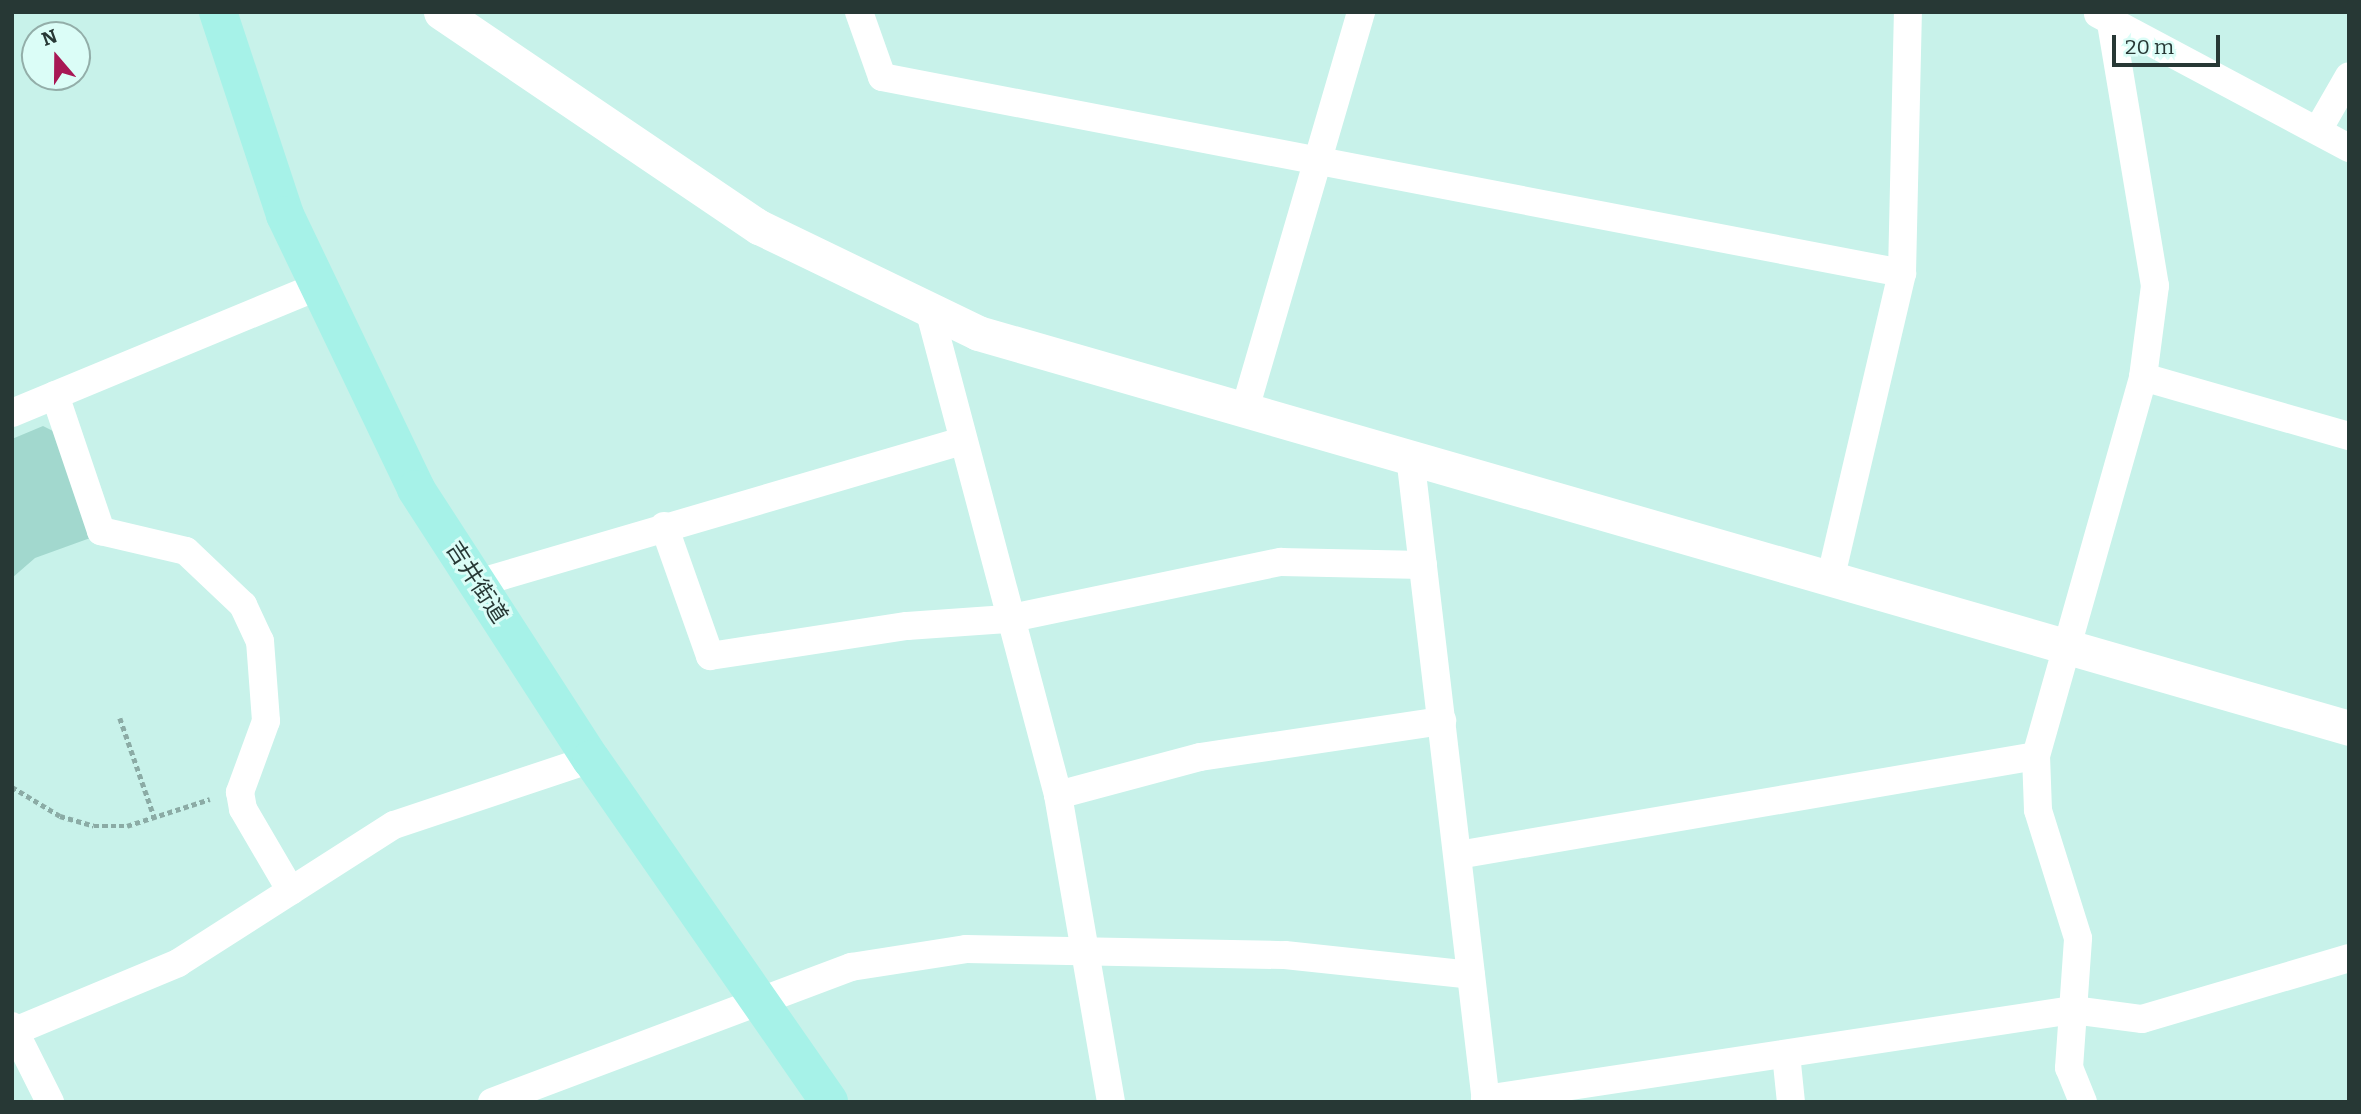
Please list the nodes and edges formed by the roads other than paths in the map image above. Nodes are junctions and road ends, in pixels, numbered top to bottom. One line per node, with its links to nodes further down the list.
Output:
1 (218, 12): 12 (main road, 吉井街道)
2 (441, 12): 13 (street)
3 (859, 12): 10 (street)
4 (1361, 12): 10 (street)
5 (1908, 12): 11 (street)
6 (2103, 14): 8 (street); 14 (street)
7 (2349, 76): 8 (street)
8 (2318, 130): 9 (street)
9 (2349, 148)
10 (1318, 161): 11 (street); 16 (street)
11 (1902, 273): 23 (street)
12 (319, 286): 15 (street); 24 (main road, 吉井街道)
13 (929, 309): 16 (street); 19 (street)
14 (2143, 377): 18 (street); 26 (street)
15 (55, 395): 17 (street); 33 (street)
16 (1245, 409): 20 (street)
17 (12, 414)
18 (2349, 436)
19 (962, 440): 21 (street); 25 (street)
20 (1410, 456): 22 (street); 23 (street)
21 (664, 526): 24 (street); 25 (street)
22 (1423, 565): 25 (street); 27 (street)
23 (1831, 576): 26 (street)
24 (478, 583): 30 (main road, 吉井街道)
25 (1007, 619): 31 (street)
26 (2067, 644): 28 (street); 29 (street)
27 (1442, 721): 31 (street); 32 (street)
28 (2349, 728)
29 (2036, 755): 32 (street); 38 (street)
30 (591, 759): 33 (street); 37 (main road, 吉井街道)
31 (1058, 795): 34 (street)
32 (1458, 855): 36 (street)
33 (291, 891): 39 (street)
34 (1088, 951): 36 (street); 37 (street); 45 (street)
35 (2349, 958): 38 (street)
36 (1471, 975): 41 (street)
37 (761, 1002): 43 (street); 44 (main road, 吉井街道)
38 (2073, 1010): 40 (street); 47 (street)
39 (14, 1028): 42 (street)
40 (1786, 1054): 41 (street); 46 (street)
41 (1485, 1100)
42 (50, 1102)
43 (492, 1102)
44 (830, 1102)
45 (1111, 1102)
46 (1791, 1102)
47 (2083, 1102)

